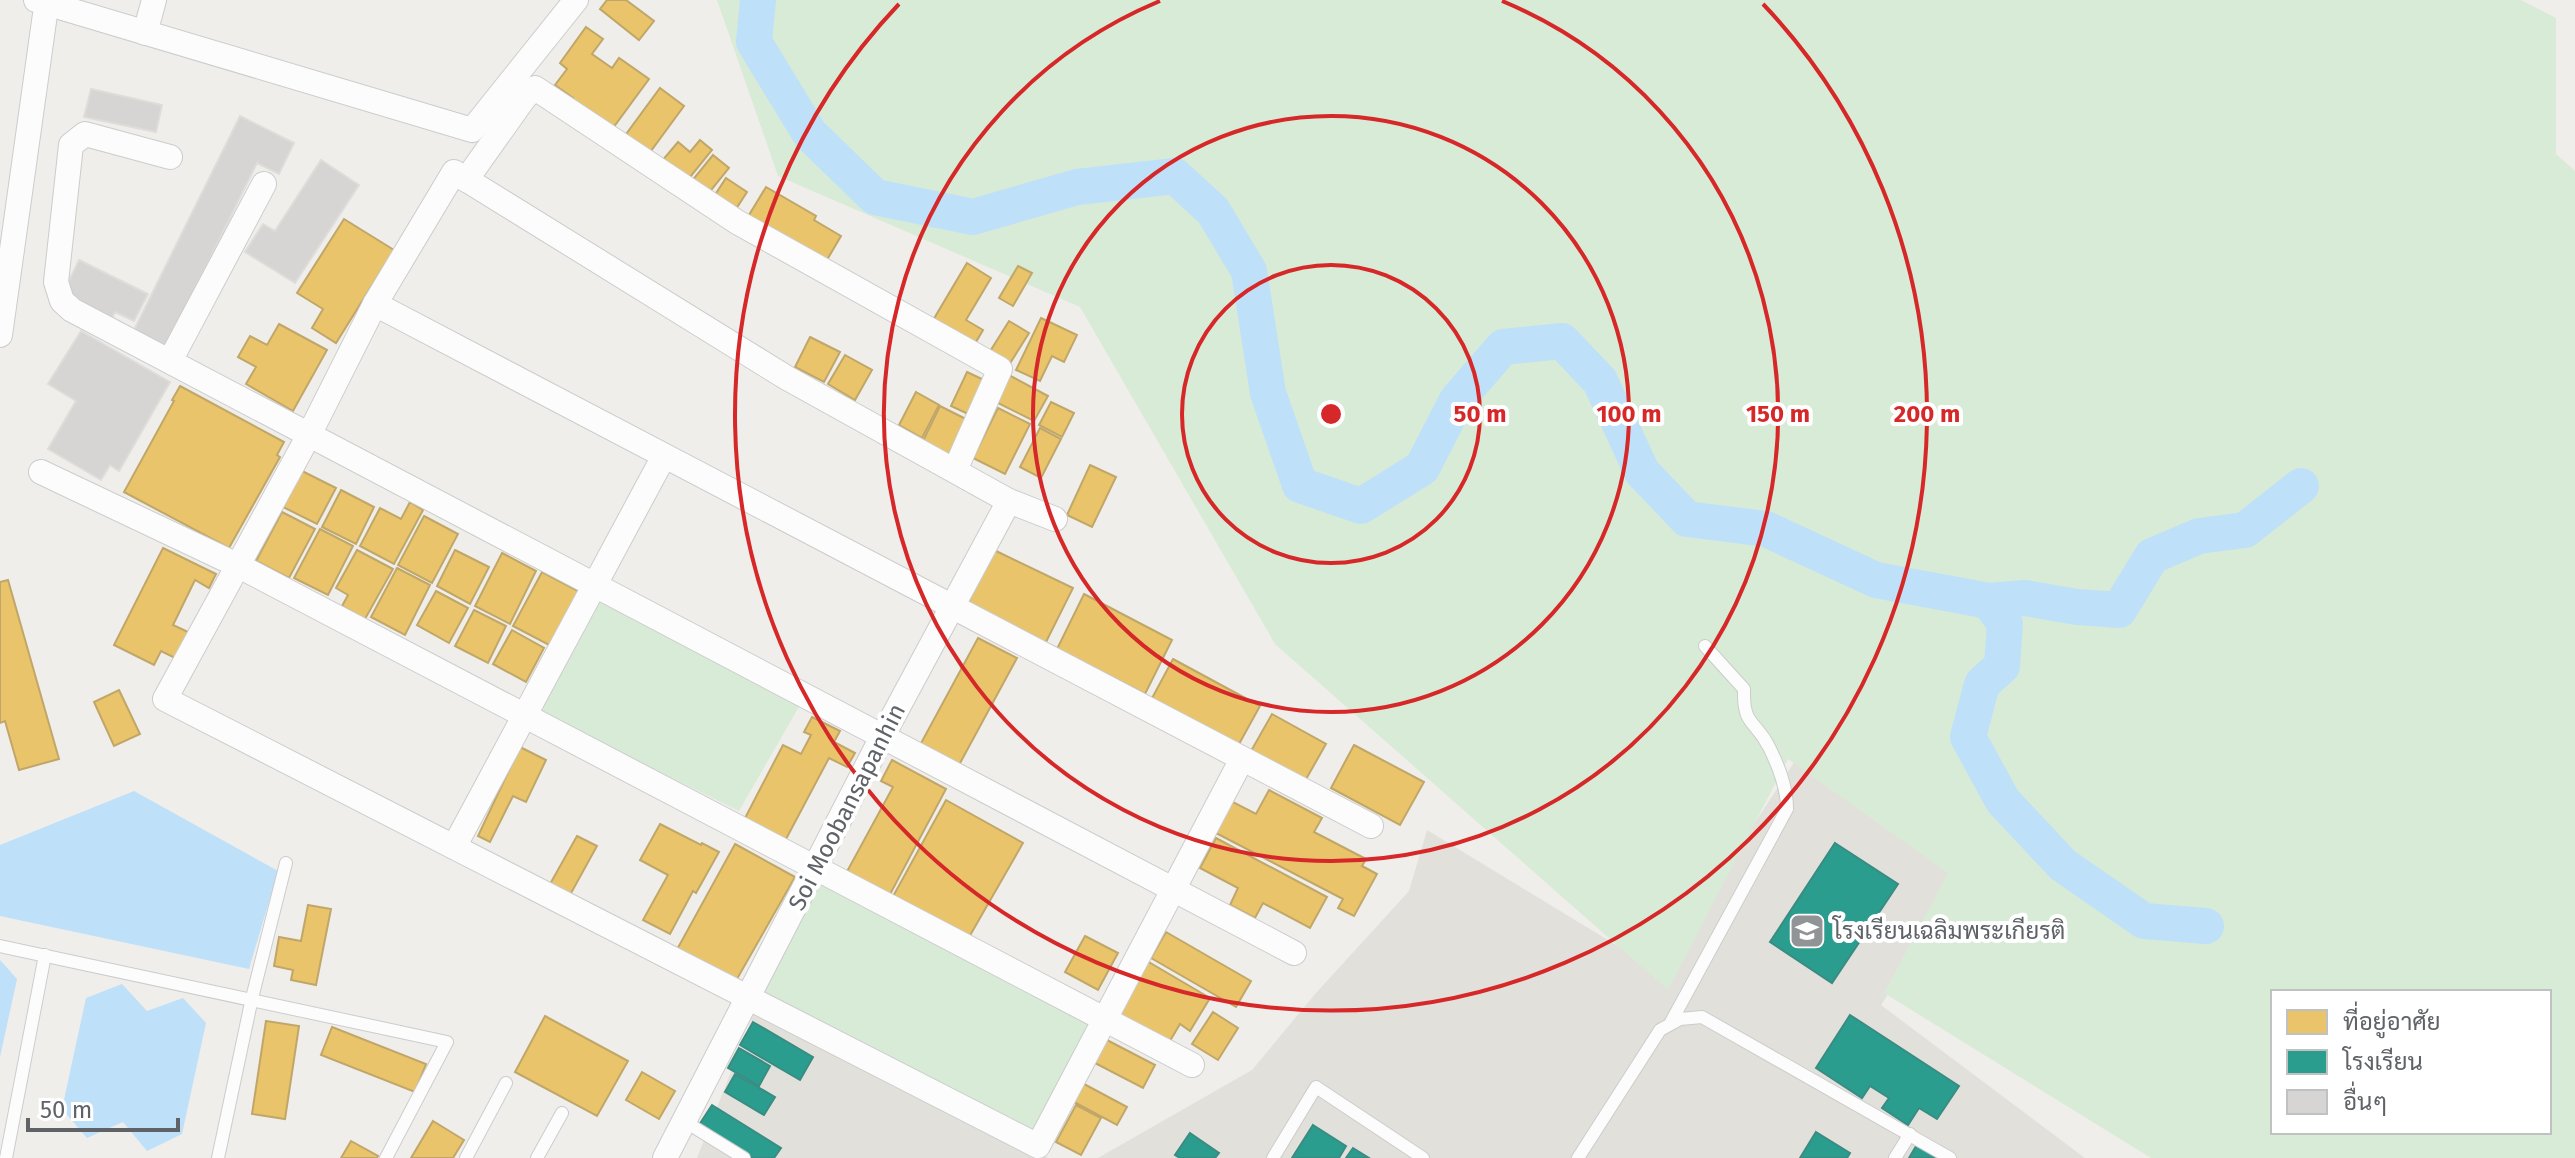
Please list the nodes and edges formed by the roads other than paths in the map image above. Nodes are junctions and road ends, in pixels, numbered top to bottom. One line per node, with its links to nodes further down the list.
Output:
1 (154, 0): 4 (street)
2 (576, 0): 4 (street)
3 (43, 1): 4 (street); 9 (street)
4 (145, 33)
5 (170, 157): 10 (street)
6 (466, 180): 8 (street); 13 (street); 13 (street)
7 (264, 184): 10 (street)
8 (375, 304): 11 (street); 12 (street)
9 (0, 335)
10 (170, 361): 11 (street)
11 (309, 435): 17 (street); 18 (street)
12 (664, 456): 18 (street); 19 (street)
13 (955, 470): 15 (street)
14 (41, 472): 17 (street)
15 (1009, 501): 16 (street); 19 (street, Soi Moobansapanhin)
16 (1055, 519)
17 (237, 565): 21 (street); 25 (street)
18 (594, 585): 21 (street); 22 (street)
19 (951, 607): 22 (street, Soi Moobansapanhin); 23 (street)
20 (1705, 646): 35 (lane)
21 (526, 716): 25 (street); 27 (street)
22 (882, 737): 27 (street, Soi Moobansapanhin); 28 (street)
23 (1242, 759): 24 (street); 28 (street)
24 (1371, 826)
25 (454, 847): 33 (street)
26 (286, 863): 32 (lane)
27 (815, 868): 33 (street, Soi Moobansapanhin); 34 (street)
28 (1173, 889): 30 (street); 34 (street)
29 (0, 946): 31 (lane)
30 (1294, 953)
31 (45, 955): 32 (lane); 41 (lane)
32 (252, 998): 42 (lane); 43 (lane)
33 (748, 998): 34 (street); 39 (street, Soi Moobansapanhin)
34 (1104, 1019): 36 (street)
35 (1670, 1025): 40 (lane); 50 (lane)
36 (1192, 1065)
37 (506, 1083): 44 (lane)
38 (562, 1113): 45 (lane)
39 (684, 1121): 46 (street, Soi Moobansapanhin); 47 (lane)
40 (1910, 1134): 51 (lane); 52 (lane)
41 (6, 1158)
42 (218, 1158)
43 (386, 1158)
44 (466, 1158)
45 (537, 1158)
46 (665, 1158)
47 (744, 1158)
48 (1273, 1158): 49 (lane)
49 (1423, 1158)
50 (1578, 1158)
51 (1895, 1158)
52 (1950, 1158)

